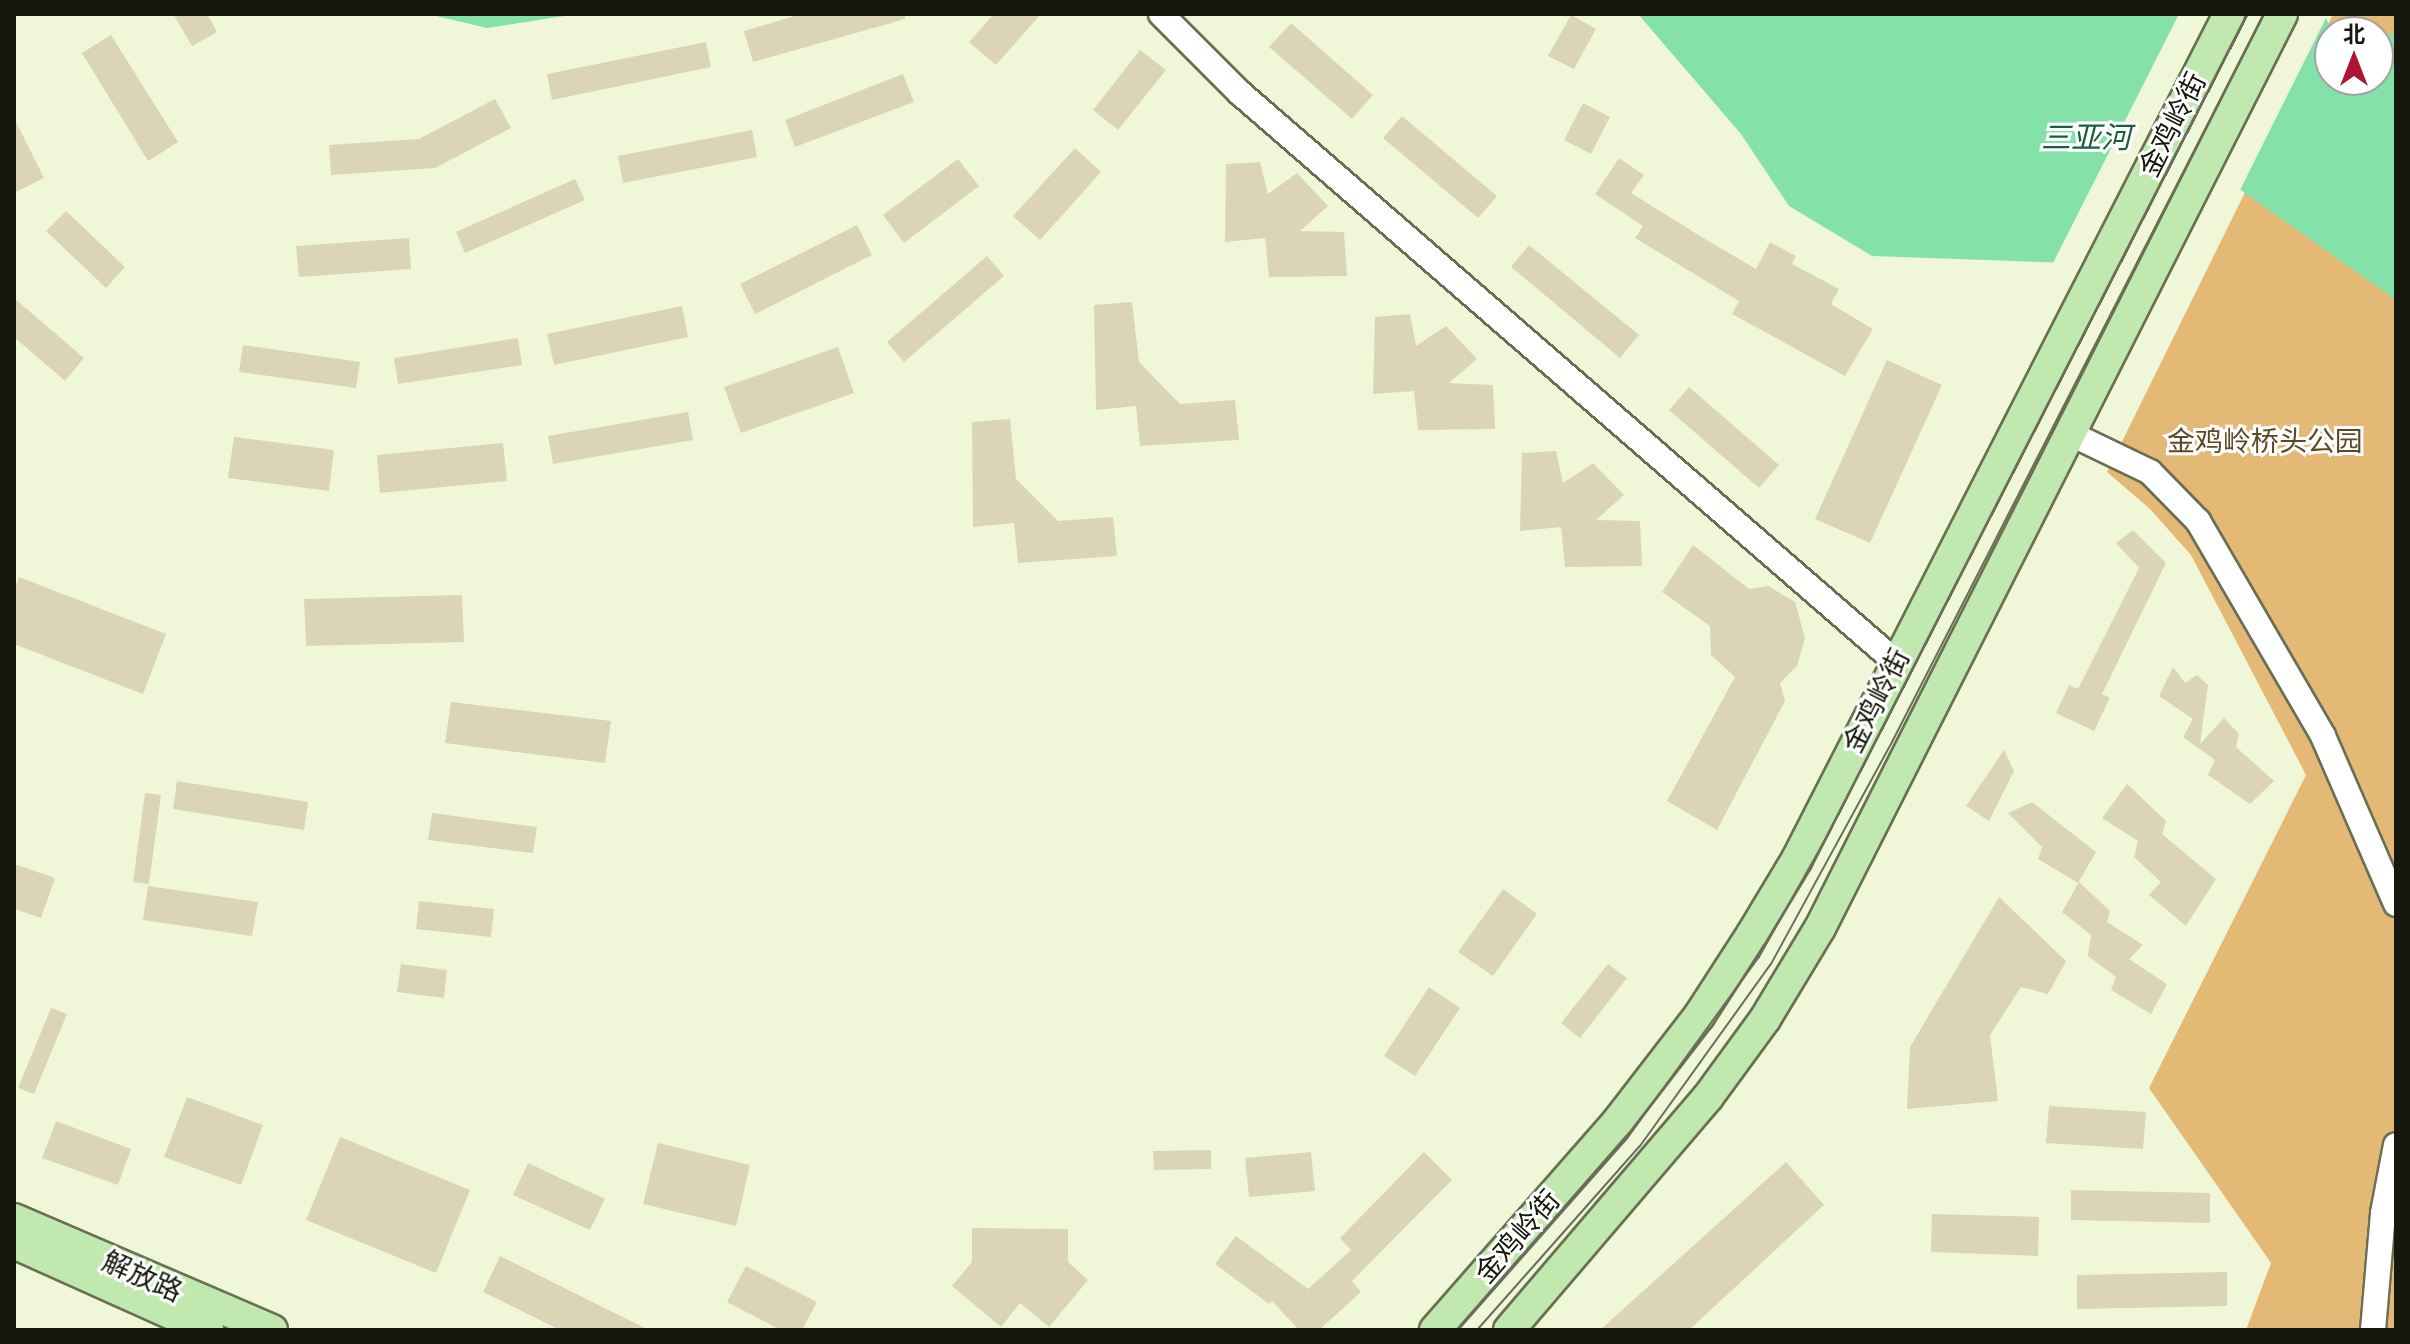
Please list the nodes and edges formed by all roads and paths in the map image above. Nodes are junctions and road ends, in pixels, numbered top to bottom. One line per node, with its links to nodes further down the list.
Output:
1 (1161, 14): 5 (street)
2 (2229, 14): 5 (main road, 金鸡岭街)
3 (2282, 14): 4 (main road, 金鸡岭街)
4 (2069, 433): 6 (street); 13 (main road, 金鸡岭街)
5 (1896, 662): 12 (main road, 金鸡岭街)
6 (2396, 904)
7 (2396, 1145): 14 (street)
8 (14, 1219): 11 (main road, 解放路)
9 (14, 1243): 10 (main road, 解放路)
10 (208, 1330)
11 (272, 1330)
12 (1435, 1330)
13 (1509, 1330)
14 (2373, 1330)

